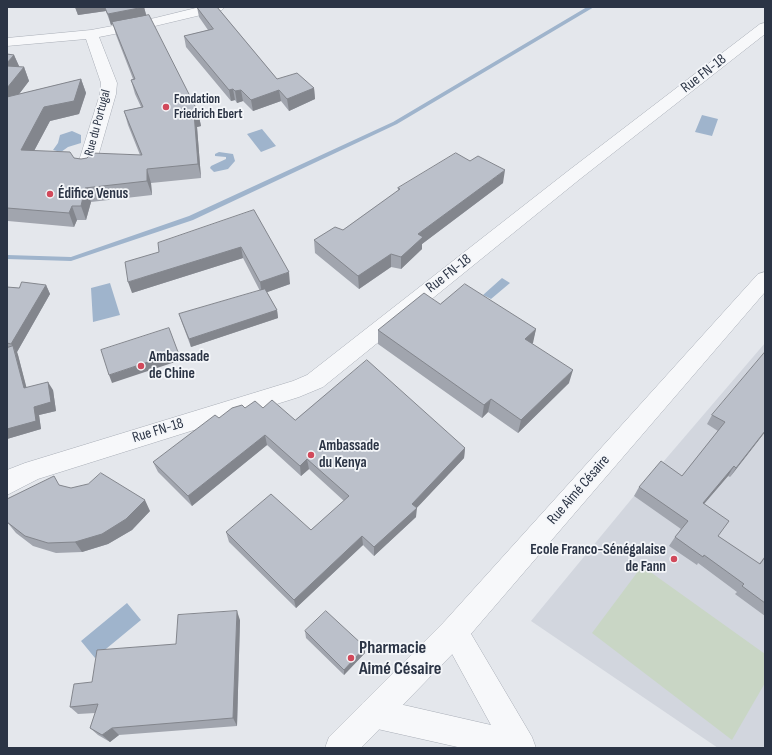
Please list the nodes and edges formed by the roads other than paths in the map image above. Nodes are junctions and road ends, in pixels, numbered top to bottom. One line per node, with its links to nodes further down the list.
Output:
1 (217, 7): 3 (street)
2 (765, 27): 7 (street, Rue FN-18)
3 (91, 34): 4 (street); 5 (street, Rue du Portugal)
4 (7, 42)
5 (86, 167)
6 (765, 279): 8 (street, Rue Aimé Césaire)
7 (7, 484)
8 (454, 632): 9 (street, Rue Aimé Césaire); 10 (street)
9 (373, 713): 10 (street); 11 (street, Rue Aimé Césaire)
10 (520, 747)
11 (340, 748)

